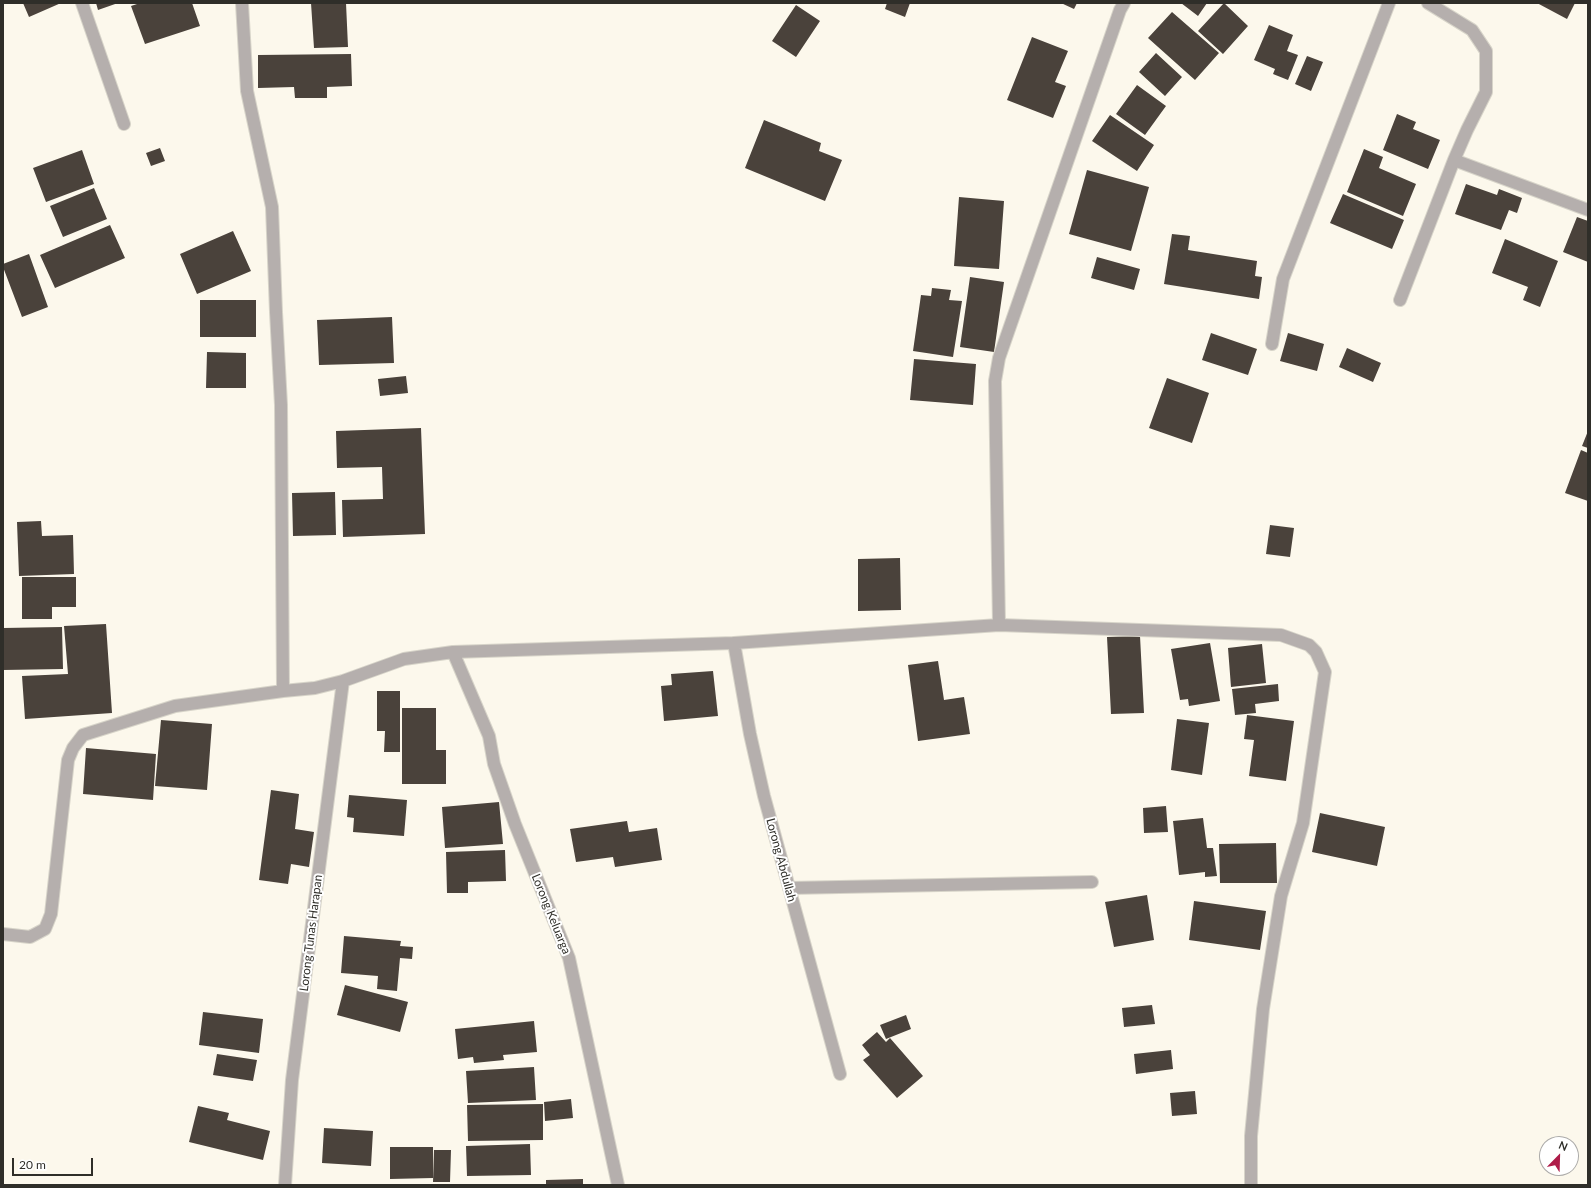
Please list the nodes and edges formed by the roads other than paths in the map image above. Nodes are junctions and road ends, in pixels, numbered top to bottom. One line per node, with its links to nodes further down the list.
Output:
1 (82, 3): 6 (street)
2 (242, 3): 15 (street)
3 (1124, 3): 11 (street)
4 (1389, 3): 10 (street)
5 (1428, 3): 7 (street)
6 (124, 124)
7 (1454, 160): 8 (street); 9 (street)
8 (1588, 210)
9 (1400, 300)
10 (1272, 344)
11 (999, 625): 12 (street); 22 (street)
12 (734, 643): 13 (street); 17 (street, Lorong Abdullah)
13 (454, 652): 14 (street); 21 (street, Lorong Keluarga)
14 (343, 681): 15 (street); 20 (street, Lorong Tunas Harapan)
15 (283, 691): 18 (street)
16 (1092, 882): 17 (street)
17 (789, 888): 19 (street, Lorong Abdullah)
18 (3, 934)
19 (840, 1074)
20 (285, 1185)
21 (618, 1185)
22 (1251, 1185)

